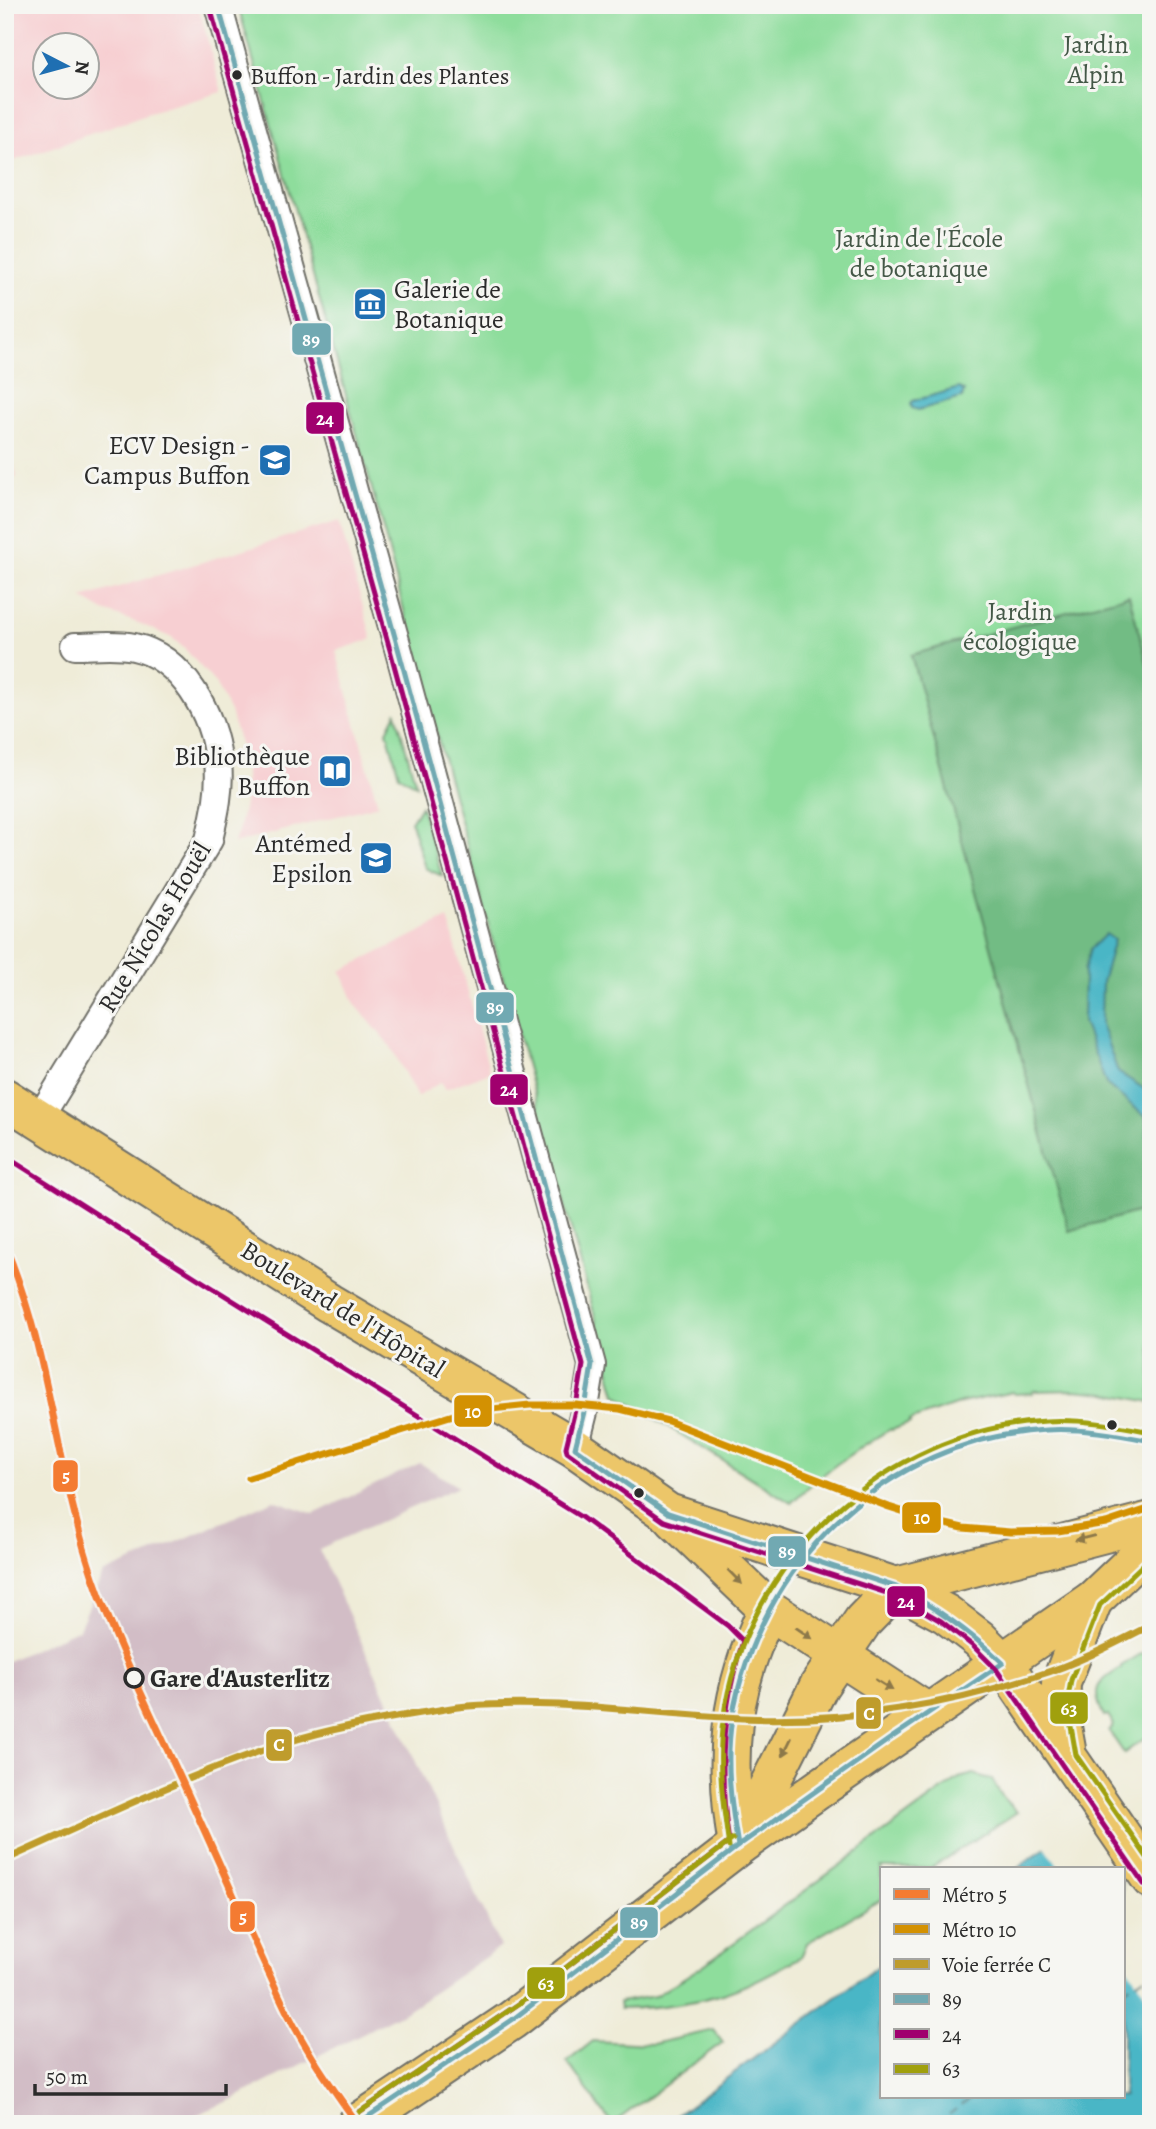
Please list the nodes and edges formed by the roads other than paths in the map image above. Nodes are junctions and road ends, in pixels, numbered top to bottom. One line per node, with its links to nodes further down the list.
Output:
1 (218, 5): 5 (street)
2 (75, 646): 4 (street, Rue Nicolas Houël)
3 (5, 1098): 4 (main road, Boulevard de l'Hôpital)
4 (39, 1119): 5 (main road, Boulevard de l'Hôpital)
5 (575, 1448): 6 (main road, Boulevard de l'Hôpital)
6 (668, 1513): 9 (main road, Boulevard de l'Hôpital); 11 (main road, one-way to 11)
7 (1151, 1521): 9 (main road, one-way to 9)
8 (1151, 1545): 10 (main road)
9 (896, 1587): 12 (main road); 13 (main road, Boulevard de l'Hôpital)
10 (1093, 1600): 13 (main road); 15 (main road)
11 (768, 1609): 12 (main road, one-way to 12); 16 (main road)
12 (839, 1657): 14 (main road, one-way to 14); 16 (main road, one-way to 16)
13 (1003, 1663): 14 (main road); 15 (main road, Boulevard de l'Hôpital)
14 (928, 1713): 16 (main road)
15 (1068, 1758): 17 (main road, Boulevard de l'Hôpital)
16 (738, 1846): 18 (main road)
17 (1151, 1879)
18 (357, 2124)

